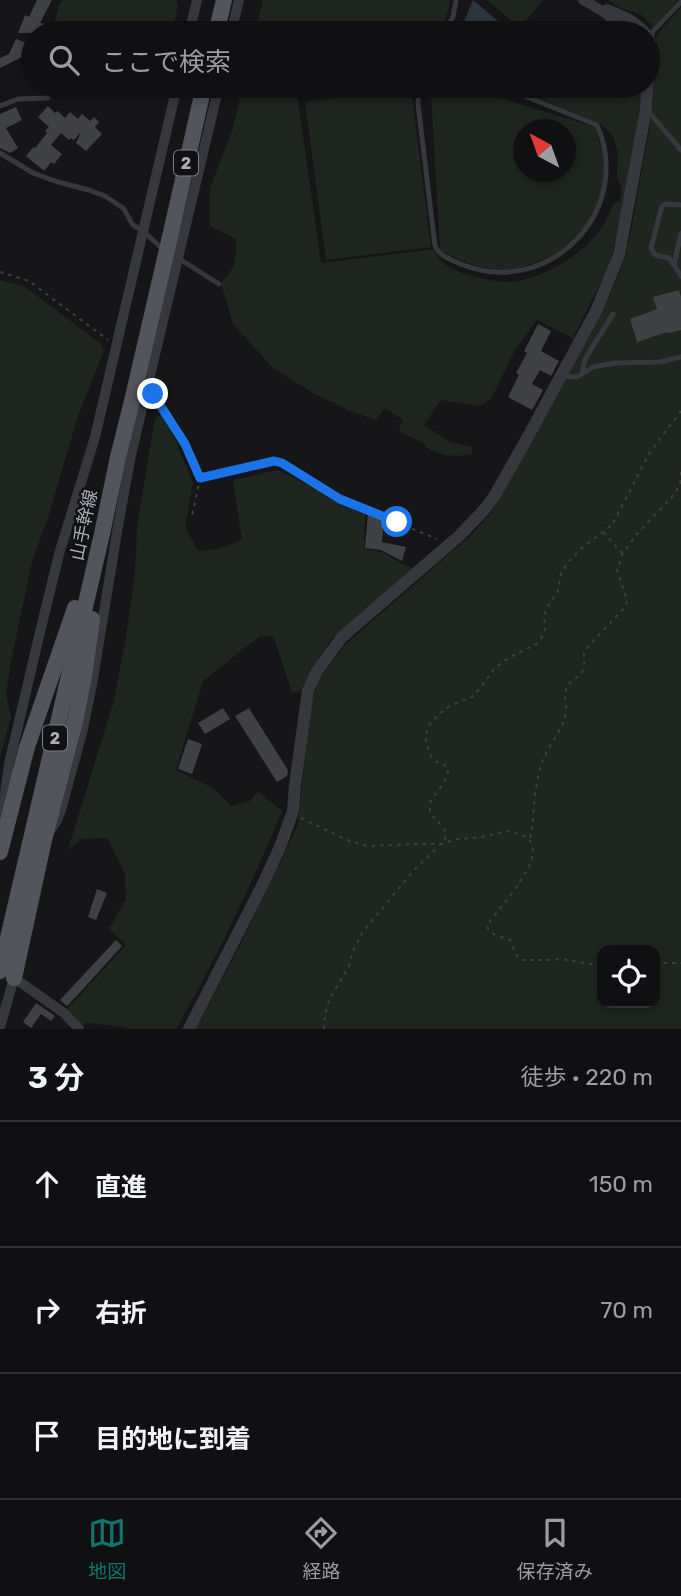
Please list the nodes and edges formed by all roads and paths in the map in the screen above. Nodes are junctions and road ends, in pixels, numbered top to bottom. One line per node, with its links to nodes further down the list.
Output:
1 (197, 0): 8 (street)
2 (224, 0): 9 (main road)
3 (239, 0): 10 (street)
4 (456, 0): 11 (lane)
5 (583, 0): 7 (street)
6 (681, 2): 14 (lane)
7 (601, 9): 12 (street); 13 (street)
8 (192, 21)
9 (219, 21)
10 (234, 21)
11 (450, 21)
12 (615, 21)
13 (634, 21)
14 (660, 24)
15 (48, 98): 22 (lane)
16 (174, 98): 27 (street)
17 (201, 98): 41 (main road, 山手幹線 / 2, bridge)
18 (216, 98): 29 (street)
19 (418, 98): 20 (lane)
20 (530, 98)
21 (647, 98): 23 (street)
22 (0, 106)
23 (646, 109): 24 (lane); 38 (street)
24 (681, 150)
25 (0, 153): 27 (lane)
26 (681, 205): 30 (lane)
27 (143, 230): 29 (lane); 35 (street)
28 (681, 233): 30 (lane)
29 (178, 258): 33 (lane); 39 (street)
30 (674, 265): 32 (lane)
31 (0, 272): 35 (path)
32 (681, 276)
33 (219, 284)
34 (613, 314): 37 (lane)
35 (117, 346): 50 (street)
36 (681, 357): 37 (lane)
37 (582, 374): 38 (lane)
38 (561, 376): 47 (street)
39 (148, 388): 43 (path); 52 (street)
40 (681, 411): 45 (path)
41 (118, 457): 46 (main road, 山手幹線 / 2); 54 (main road)
42 (681, 472): 48 (path)
43 (200, 478): 44 (path); 47 (path)
44 (192, 516)
45 (603, 532): 48 (path); 53 (path)
46 (103, 534): 52 (main road); 58 (main road, 山手幹線 / 2, bridge)
47 (449, 545): 49 (street)
48 (623, 553): 51 (path)
49 (293, 811): 53 (path); 61 (street)
50 (0, 829)
51 (529, 839): 53 (path); 57 (path)
52 (44, 840): 58 (main road)
53 (441, 844): 62 (path)
54 (0, 852)
55 (660, 963): 56 (path)
56 (681, 963)
57 (597, 965)
58 (5, 973): 59 (street); 60 (street)
59 (0, 1027)
60 (79, 1029)
61 (189, 1029)
62 (324, 1029)

